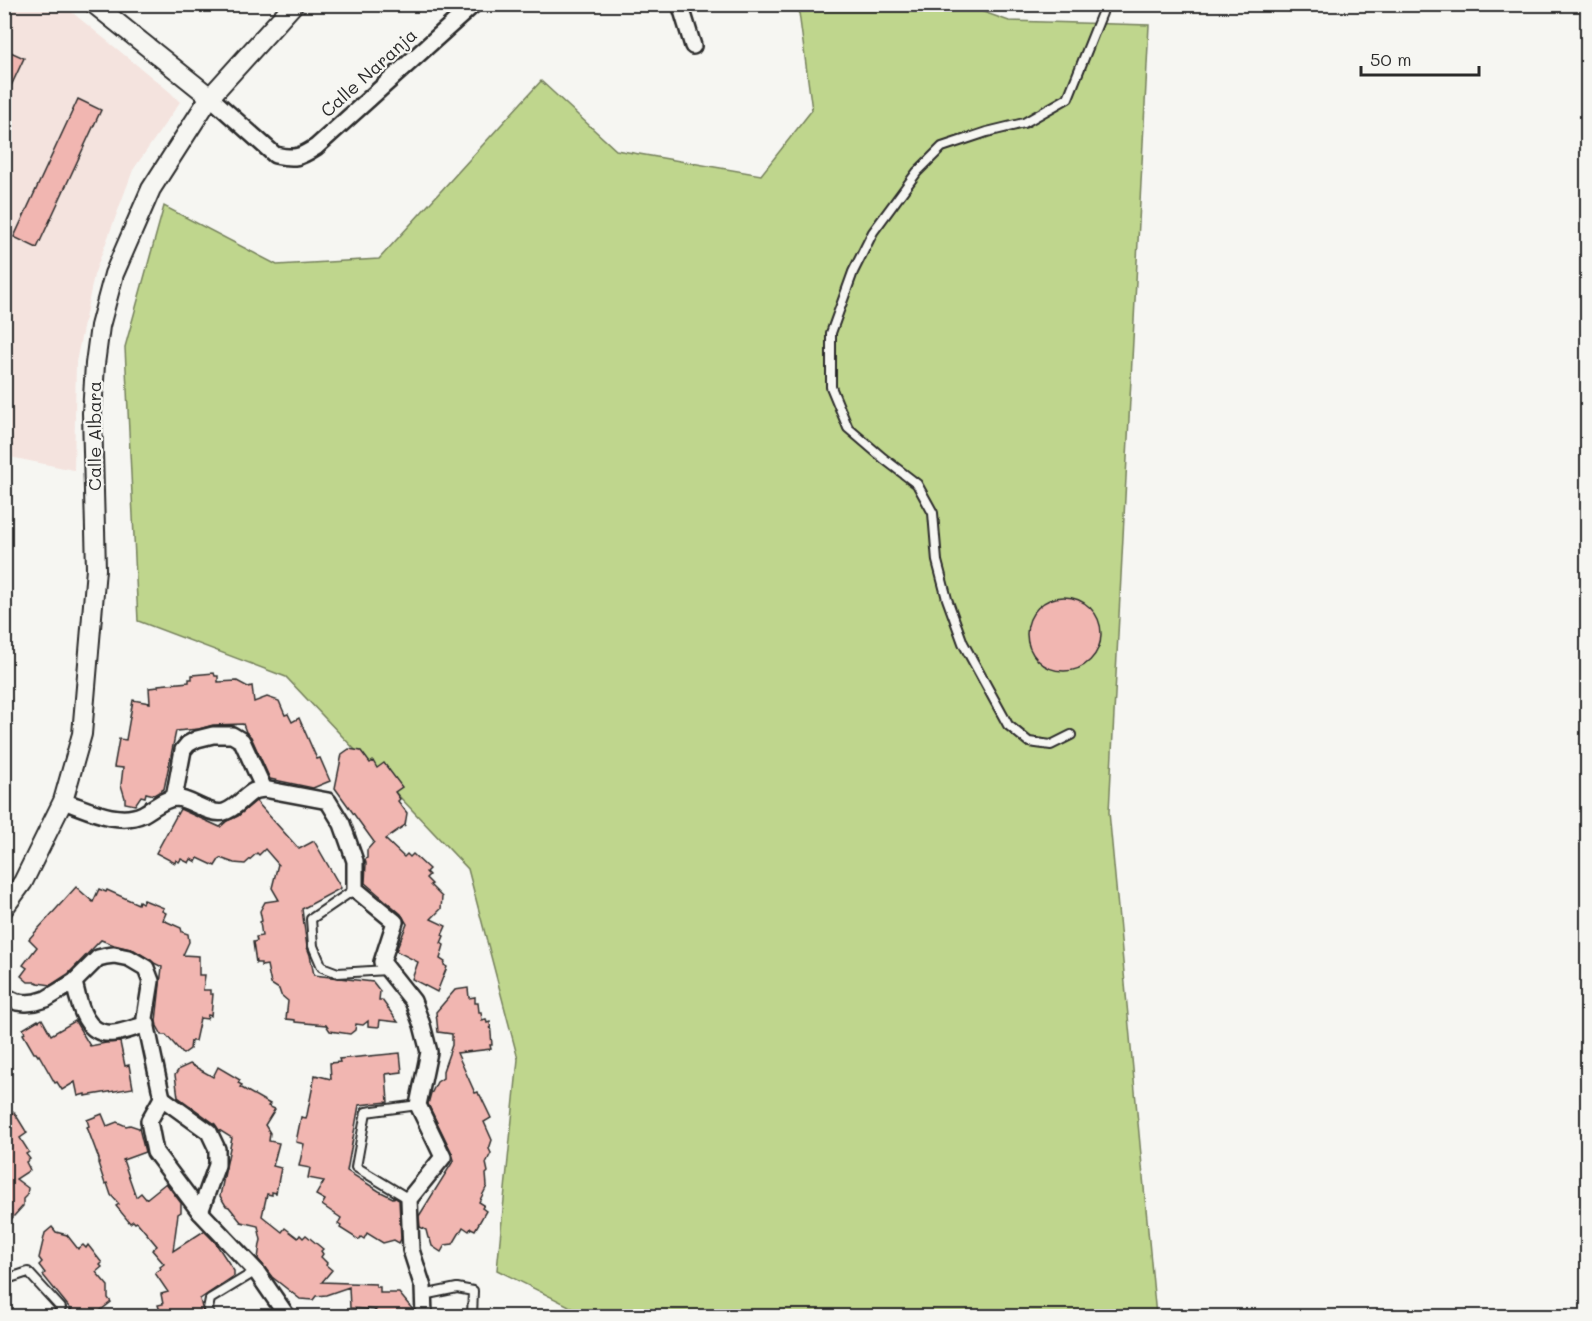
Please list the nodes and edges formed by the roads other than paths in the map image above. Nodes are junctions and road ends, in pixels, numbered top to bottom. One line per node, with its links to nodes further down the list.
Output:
1 (94, 4): 7 (street)
2 (294, 4): 7 (street, Calle Albara)
3 (474, 4): 7 (street, Calle Naranja)
4 (680, 4): 6 (street)
5 (1104, 4): 8 (lane)
6 (693, 46)
7 (210, 97): 11 (street, Calle Albara)
8 (1071, 735)
9 (264, 789): 10 (street); 10 (street); 12 (street)
10 (174, 798): 11 (street)
11 (63, 801): 13 (street, Calle Albara)
12 (355, 889): 14 (street); 14 (lane)
13 (4, 908)
14 (388, 970): 19 (street)
15 (74, 982): 16 (street); 17 (street); 17 (street)
16 (4, 996)
17 (147, 1024): 18 (street)
18 (162, 1098): 21 (street); 21 (street)
19 (418, 1105): 20 (street); 20 (lane)
20 (409, 1199): 24 (street)
21 (200, 1212): 22 (street)
22 (256, 1271): 26 (lane); 27 (street)
23 (4, 1280): 25 (lane)
24 (423, 1291): 28 (street); 29 (lane)
25 (57, 1317)
26 (210, 1317)
27 (287, 1317)
28 (424, 1317)
29 (472, 1317)

